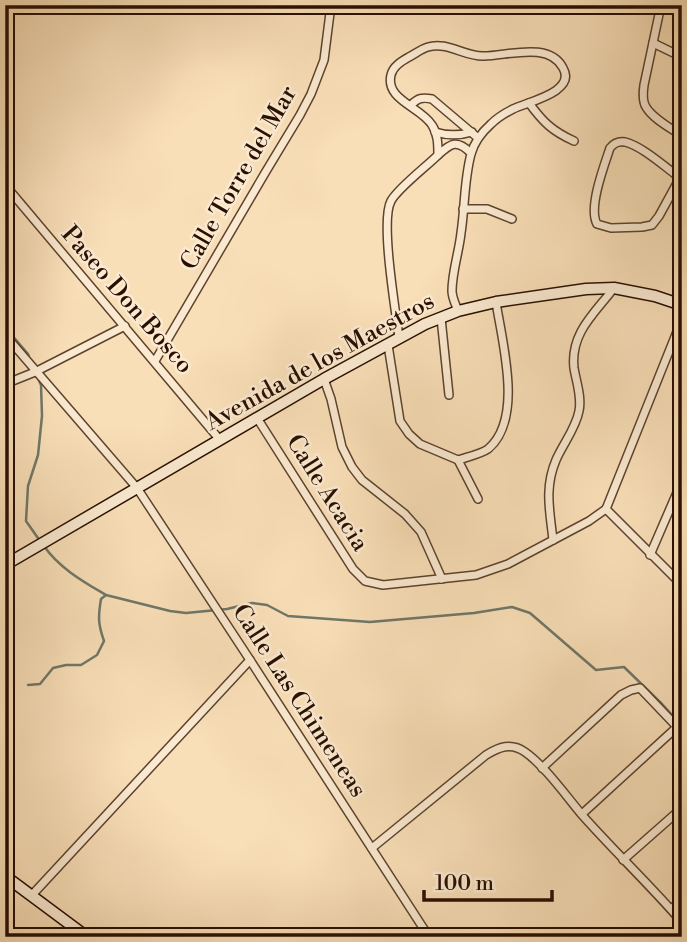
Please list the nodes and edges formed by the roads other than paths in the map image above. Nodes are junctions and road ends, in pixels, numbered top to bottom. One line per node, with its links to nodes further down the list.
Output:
1 (331, 5): 27 (street, Calle Torre del Mar)
2 (661, 5): 3 (street)
3 (653, 43): 4 (street); 9 (street)
4 (682, 57)
5 (529, 103): 6 (street); 8 (street); 10 (street)
6 (411, 106): 7 (street); 8 (street)
7 (435, 132): 8 (street); 12 (street)
8 (475, 135): 11 (street)
9 (682, 136)
10 (574, 141)
11 (471, 153): 12 (street); 15 (street)
12 (438, 155): 25 (street)
13 (680, 176): 13 (street)
14 (5, 185): 23 (street, Paseo Don Bosco)
15 (463, 209): 16 (street); 20 (street)
16 (512, 219)
17 (614, 288): 18 (street, Avenida de los Maestros); 19 (street, Avenida de los Maestros); 39 (street)
18 (496, 302): 20 (street, Avenida de los Maestros); 34 (street)
19 (682, 305)
20 (458, 311): 21 (street, Avenida de los Maestros)
21 (441, 318): 25 (street, Avenida de los Maestros); 31 (street)
22 (682, 319): 38 (street)
23 (125, 326): 27 (street, Paseo Don Bosco); 28 (street)
24 (5, 335): 28 (street, Calle Las Chimeneas)
25 (399, 338): 26 (street, Avenida de los Maestros)
26 (388, 345): 29 (street, Avenida de los Maestros); 34 (street)
27 (155, 361): 33 (street, Paseo Don Bosco)
28 (35, 372): 30 (street); 36 (street, Calle Las Chimeneas)
29 (324, 379): 32 (street, Avenida de los Maestros); 42 (street)
30 (5, 384)
31 (449, 395)
32 (257, 418): 33 (street, Avenida de los Maestros); 42 (street, Calle Acacia)
33 (220, 440): 36 (street, Avenida de los Maestros)
34 (458, 460): 37 (street)
35 (682, 481): 40 (street)
36 (137, 488): 41 (street, Avenida de los Maestros); 44 (street, Calle Las Chimeneas)
37 (478, 499)
38 (606, 509): 39 (street, Calle Acacia); 40 (street)
39 (553, 540): 42 (street, Calle Acacia)
40 (650, 555): 43 (street)
41 (5, 565)
42 (442, 579)
43 (682, 585)
44 (250, 660): 49 (street, Calle Las Chimeneas); 53 (street)
45 (680, 729): 46 (street); 48 (street)
46 (542, 768): 48 (street); 49 (street)
47 (682, 808): 50 (street)
48 (582, 814): 50 (street)
49 (372, 848): 59 (street, Calle Las Chimeneas)
50 (623, 860): 55 (street)
51 (5, 876): 53 (street)
52 (5, 882): 57 (street)
53 (32, 895): 58 (street)
54 (682, 900): 55 (street)
55 (671, 909): 56 (street)
56 (682, 922)
57 (78, 937)
58 (87, 937)
59 (429, 937)

